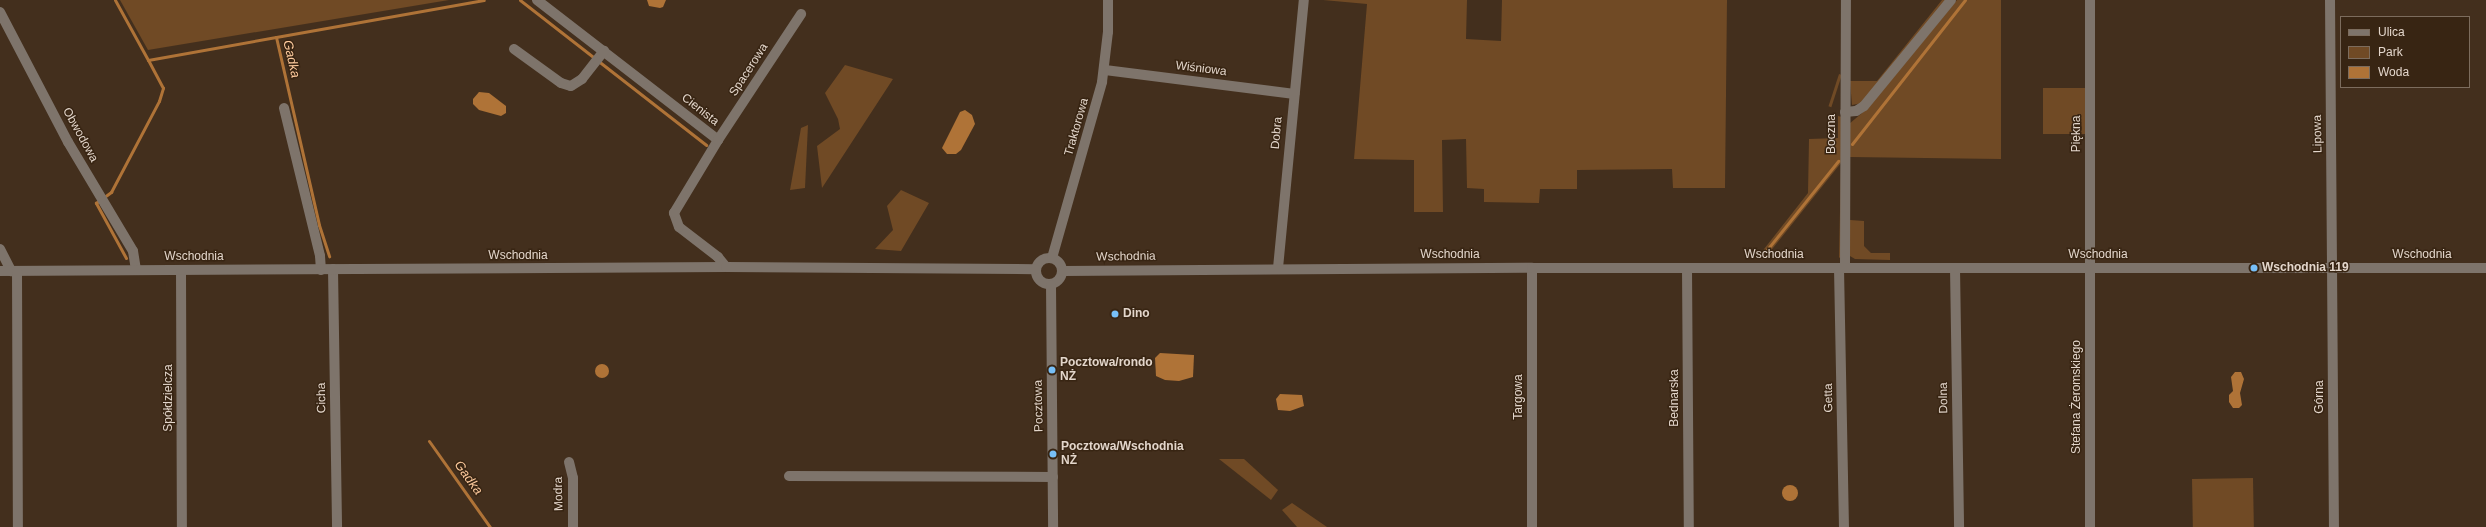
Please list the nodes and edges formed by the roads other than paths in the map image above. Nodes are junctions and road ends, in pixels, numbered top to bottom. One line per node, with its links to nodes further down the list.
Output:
1 (537, 0): 11 (street, Cienista)
2 (1108, 0): 12 (street, Traktorowa)
3 (1304, 0): 13 (street, Dobra)
4 (1846, 0): 15 (street, Boczna)
5 (1951, 0): 15 (street)
6 (2090, 0): 25 (street, Piękna)
7 (2330, 0): 26 (street, Lipowa)
8 (0, 12): 29 (street, Obwodowa)
9 (801, 14): 16 (street, Spacerowa)
10 (514, 49): 11 (street)
11 (604, 51): 16 (street, Cienista)
12 (1104, 70): 13 (street, Wiśniowa); 18 (street, Traktorowa)
13 (1294, 94): 20 (street, Dobra)
14 (284, 108): 31 (street)
15 (1845, 112): 23 (street, Boczna)
16 (718, 140): 19 (street, Cienista)
17 (0, 249): 34 (street)
18 (1052, 258): 28 (street); 35 (street)
19 (726, 267): 28 (street, Wschodnia); 32 (street, Wschodnia)
20 (1278, 268): 21 (street, Wschodnia); 35 (street, Wschodnia)
21 (1532, 268): 22 (street, Wschodnia); 45 (street, Targowa)
22 (1687, 268): 23 (street, Wschodnia); 46 (street, Bednarska)
23 (1842, 268): 24 (street, Wschodnia); 47 (street, Getta)
24 (1955, 268): 25 (street, Wschodnia); 48 (street, Dolna)
25 (2090, 268): 26 (street, Wschodnia); 49 (street, Stefana Żeromskiego)
26 (2333, 268): 27 (street, Wschodnia); 50 (street, Górna)
27 (2486, 268)
28 (1036, 269): 36 (street)
29 (136, 270): 30 (street, Wschodnia); 34 (street, Wschodnia)
30 (181, 270): 31 (street, Wschodnia); 41 (street, Spółdzielcza)
31 (321, 270): 32 (street, Wschodnia)
32 (333, 270): 42 (street, Cicha)
33 (0, 271): 34 (street, Wschodnia)
34 (14, 271): 40 (street)
35 (1063, 271): 36 (street)
36 (1051, 285): 39 (street, Pocztowa)
37 (569, 462): 43 (street, Modra)
38 (789, 476): 39 (street)
39 (1053, 477): 44 (street, Pocztowa)
40 (18, 527)
41 (182, 527)
42 (336, 527)
43 (573, 527)
44 (1053, 527)
45 (1532, 527)
46 (1689, 527)
47 (1844, 527)
48 (1959, 527)
49 (2090, 527)
50 (2334, 527)

